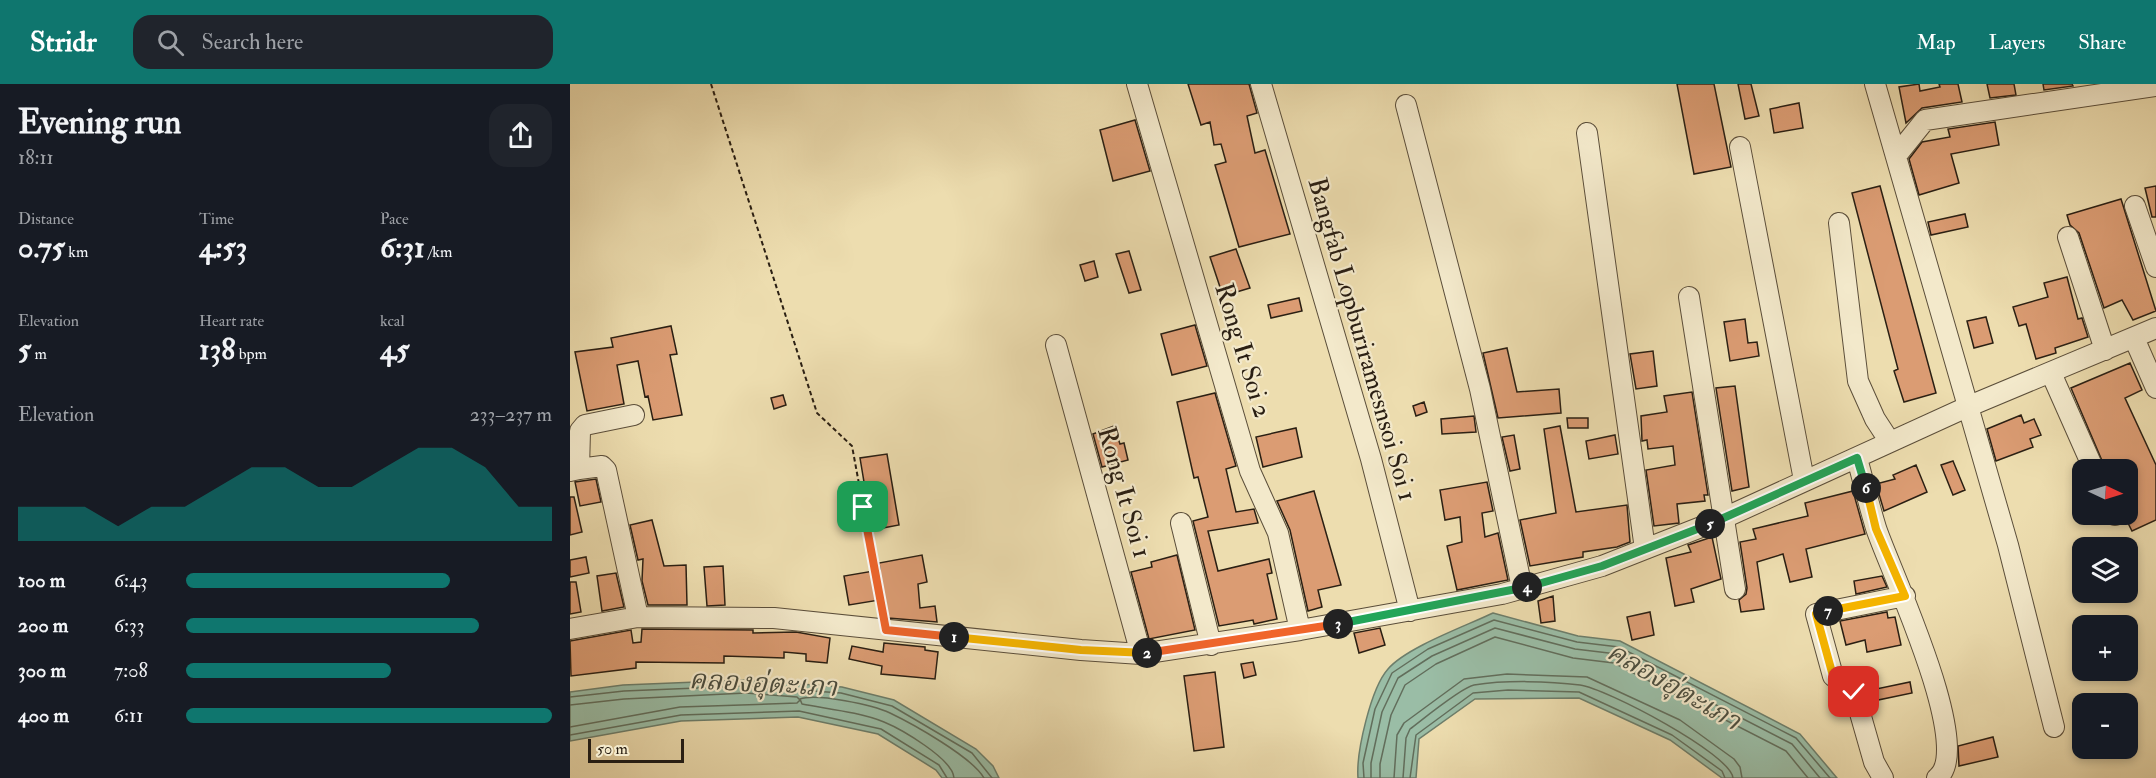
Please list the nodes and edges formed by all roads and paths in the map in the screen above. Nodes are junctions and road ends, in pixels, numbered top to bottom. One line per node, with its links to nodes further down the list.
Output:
1 (711, 84): 37 (path)
2 (1137, 84): 38 (street, Rong It Soi 2)
3 (1261, 84): 34 (street, Bangfab Lopburiramesnsoi Soi 1)
4 (1875, 84): 9 (street)
5 (2156, 86): 9 (street)
6 (1406, 105): 31 (street)
7 (1587, 133): 30 (street)
8 (1740, 147): 27 (street)
9 (1896, 156): 21 (street)
10 (2135, 206): 13 (street)
11 (1839, 223): 23 (street)
12 (2068, 237): 18 (street)
13 (2156, 267)
14 (1689, 297): 28 (street)
15 (2156, 328): 16 (street)
16 (2134, 338): 18 (street); 20 (street)
17 (1056, 345): 40 (street, Rong It Soi 1)
18 (2105, 350): 19 (street)
19 (2051, 373): 21 (street); 25 (street)
20 (2156, 388)
21 (1967, 407): 23 (street); 41 (street)
22 (634, 415): 26 (street)
23 (1890, 442): 24 (street)
24 (1857, 458): 27 (street); 33 (street)
25 (2089, 459)
26 (575, 470): 35 (street)
27 (1804, 480): 28 (street)
28 (1724, 518): 30 (street); 32 (street)
29 (1181, 523): 39 (street)
30 (1645, 549): 31 (street)
31 (1522, 588): 34 (street)
32 (1735, 589)
33 (1905, 596): 42 (street); 43 (street)
34 (1410, 611): 38 (street)
35 (638, 617): 36 (street); 37 (street)
36 (570, 629)
37 (886, 630): 40 (street)
38 (1300, 630): 39 (street)
39 (1211, 645): 40 (street)
40 (1141, 654)
41 (2054, 727)
42 (1883, 778)
43 (1937, 778)

